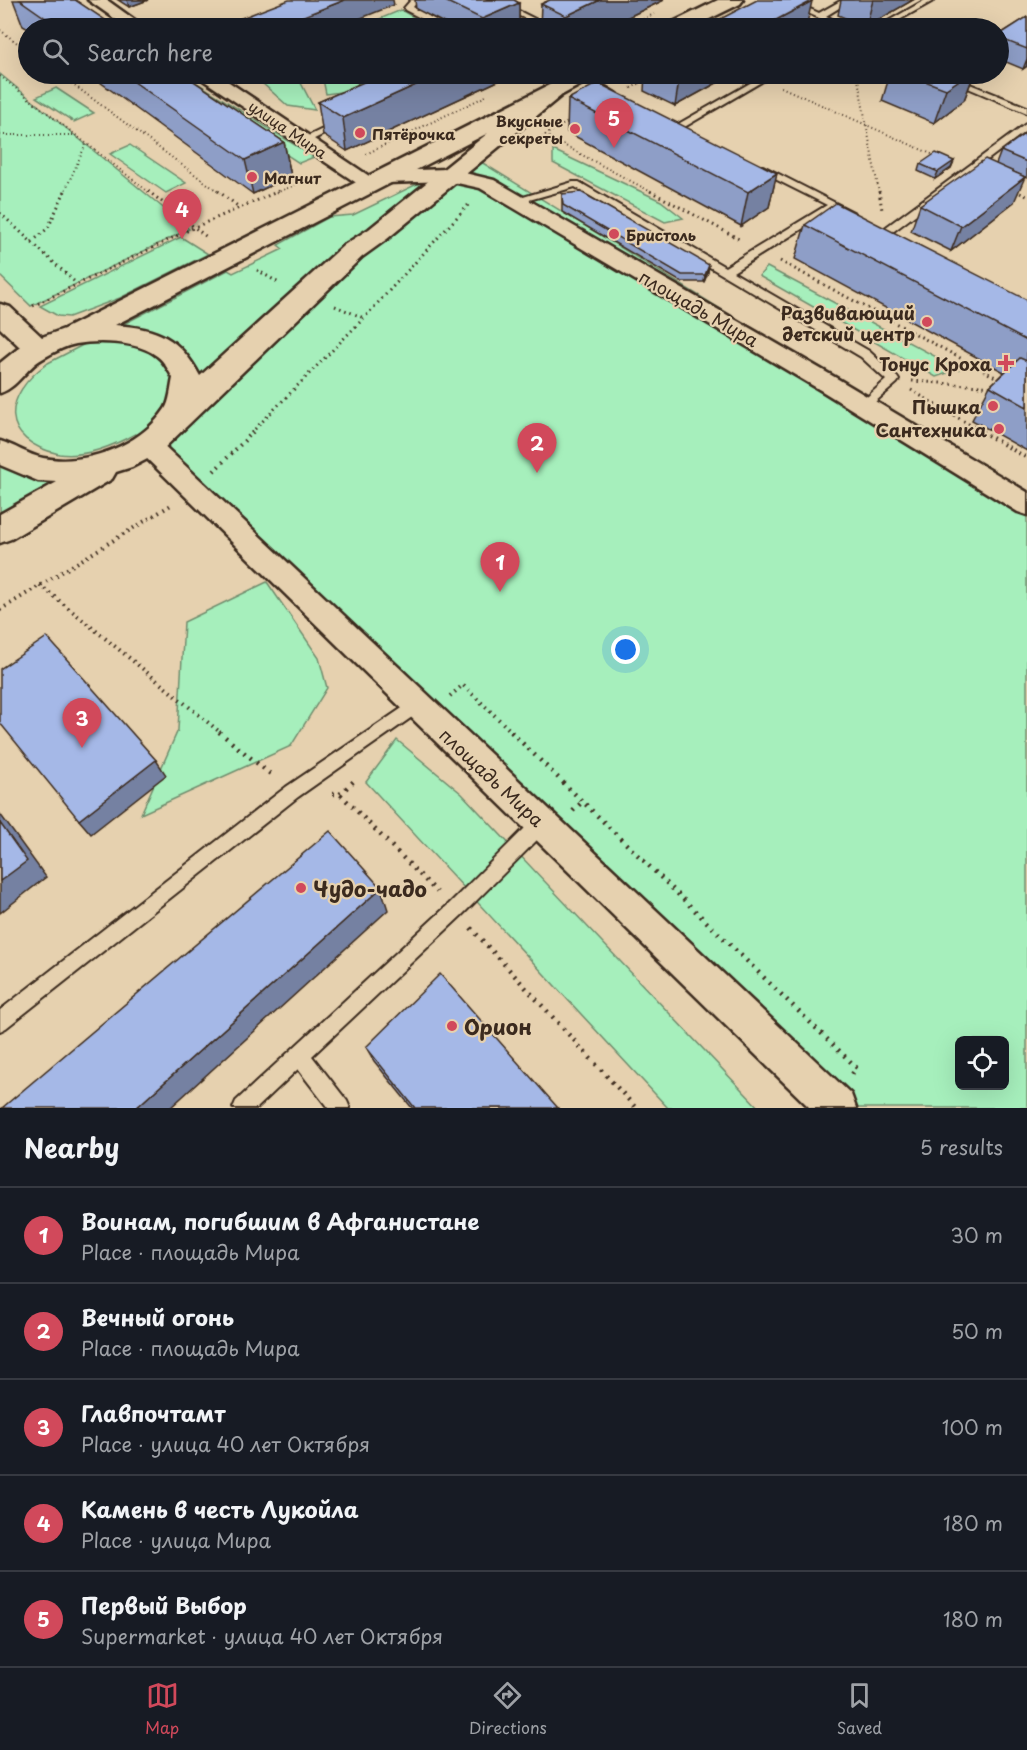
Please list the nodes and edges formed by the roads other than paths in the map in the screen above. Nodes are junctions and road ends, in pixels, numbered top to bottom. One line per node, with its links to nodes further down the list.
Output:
1 (96, 0): 9 (street)
2 (415, 0): 10 (lane)
3 (491, 0): 11 (lane)
4 (733, 0): 12 (street)
5 (783, 0): 8 (lane)
6 (848, 0): 8 (lane)
7 (931, 0): 14 (lane)
8 (819, 15): 13 (lane)
9 (123, 18)
10 (427, 18)
11 (528, 18)
12 (696, 18)
13 (825, 18)
14 (898, 18)
15 (221, 84): 28 (street, улица Мира)
16 (564, 84): 20 (street)
17 (598, 84): 21 (lane)
18 (753, 84): 26 (lane)
19 (963, 84): 22 (lane)
20 (557, 88): 30 (street); 31 (street)
21 (627, 101)
22 (1027, 110)
23 (349, 120): 28 (lane)
24 (668, 122): 26 (lane)
25 (1027, 126): 37 (lane)
26 (678, 127): 27 (lane)
27 (688, 132)
28 (305, 140): 31 (street, улица Мира)
29 (751, 163): 34 (lane)
30 (448, 175): 31 (street, площадь Мира); 32 (street, площадь Мира); 39 (street)
31 (379, 181): 33 (street)
32 (515, 201): 40 (lane); 45 (street, площадь Мира)
33 (328, 205): 39 (street); 42 (street)
34 (834, 205): 35 (lane); 40 (lane)
35 (865, 221)
36 (876, 226): 37 (lane)
37 (886, 232): 38 (lane)
38 (896, 237)
39 (353, 251): 46 (street)
40 (725, 272): 45 (lane)
41 (3, 316): 43 (street)
42 (74, 335): 43 (street); 46 (street)
43 (37, 348): 44 (street)
44 (3, 376)
45 (864, 405): 50 (street, площадь Мира)
46 (180, 412): 47 (street)
47 (148, 445): 49 (street); 52 (street, площадь Мира)
48 (0, 452): 49 (street)
49 (121, 459): 51 (street)
50 (1027, 505)
51 (0, 530)
52 (417, 705): 53 (street, площадь Мира); 54 (lane)
53 (542, 824): 55 (lane); 58 (street, площадь Мира)
54 (0, 1022)
55 (299, 1055): 56 (lane); 57 (lane)
56 (243, 1108)
57 (340, 1108)
58 (837, 1108)

